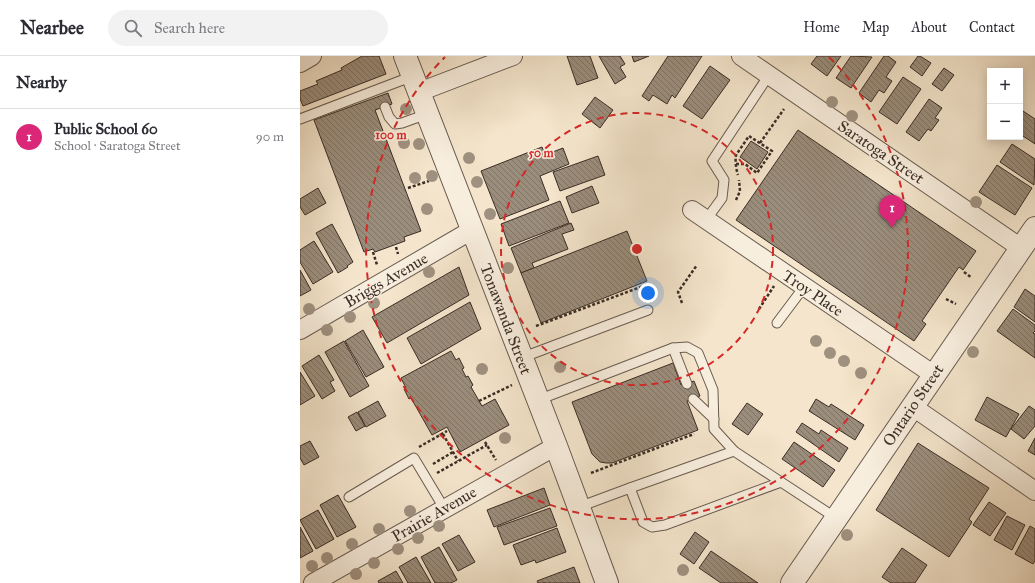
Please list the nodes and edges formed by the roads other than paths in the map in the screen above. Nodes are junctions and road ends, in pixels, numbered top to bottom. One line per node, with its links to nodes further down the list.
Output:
1 (312, 56): 5 (street)
2 (405, 56): 7 (street, Tonawanda Street)
3 (513, 56): 7 (street)
4 (741, 56): 6 (street, Saratoga Street)
5 (300, 63)
6 (769, 75): 11 (lane); 14 (street, Saratoga Street)
7 (416, 84): 9 (street, Tonawanda Street); 10 (lane)
8 (385, 106): 9 (lane)
9 (427, 114): 13 (street, Tonawanda Street)
10 (300, 119)
11 (699, 215): 15 (street, Troy Place)
12 (1035, 229): 14 (street, Ontario Street)
13 (472, 230): 18 (street, Briggs Avenue); 20 (street, Tonawanda Street)
14 (1021, 248): 21 (street, Ontario Street)
15 (804, 287): 17 (lane); 21 (street, Troy Place)
16 (648, 310): 20 (lane)
17 (777, 323)
18 (300, 330)
19 (673, 348): 22 (lane); 24 (lane); 26 (lane)
20 (521, 358): 24 (street, Tonawanda Street)
21 (934, 375): 25 (street, Ontario Street)
22 (686, 384)
23 (693, 399): 26 (lane)
24 (538, 400): 27 (street, Tonawanda Street)
25 (913, 406): 31 (street); 35 (street, Ontario Street)
26 (714, 420): 28 (lane)
27 (556, 446): 33 (street, Tonawanda Street); 34 (street, Prairie Avenue)
28 (734, 450): 29 (lane); 30 (lane)
29 (781, 482): 30 (lane); 35 (lane)
30 (630, 488): 33 (lane)
31 (1035, 491)
32 (349, 497): 34 (lane)
33 (578, 507): 37 (street, Tonawanda Street)
34 (444, 508): 36 (street, Prairie Avenue)
35 (836, 518): 38 (street, Ontario Street)
36 (313, 583)
37 (607, 583)
38 (792, 583)

